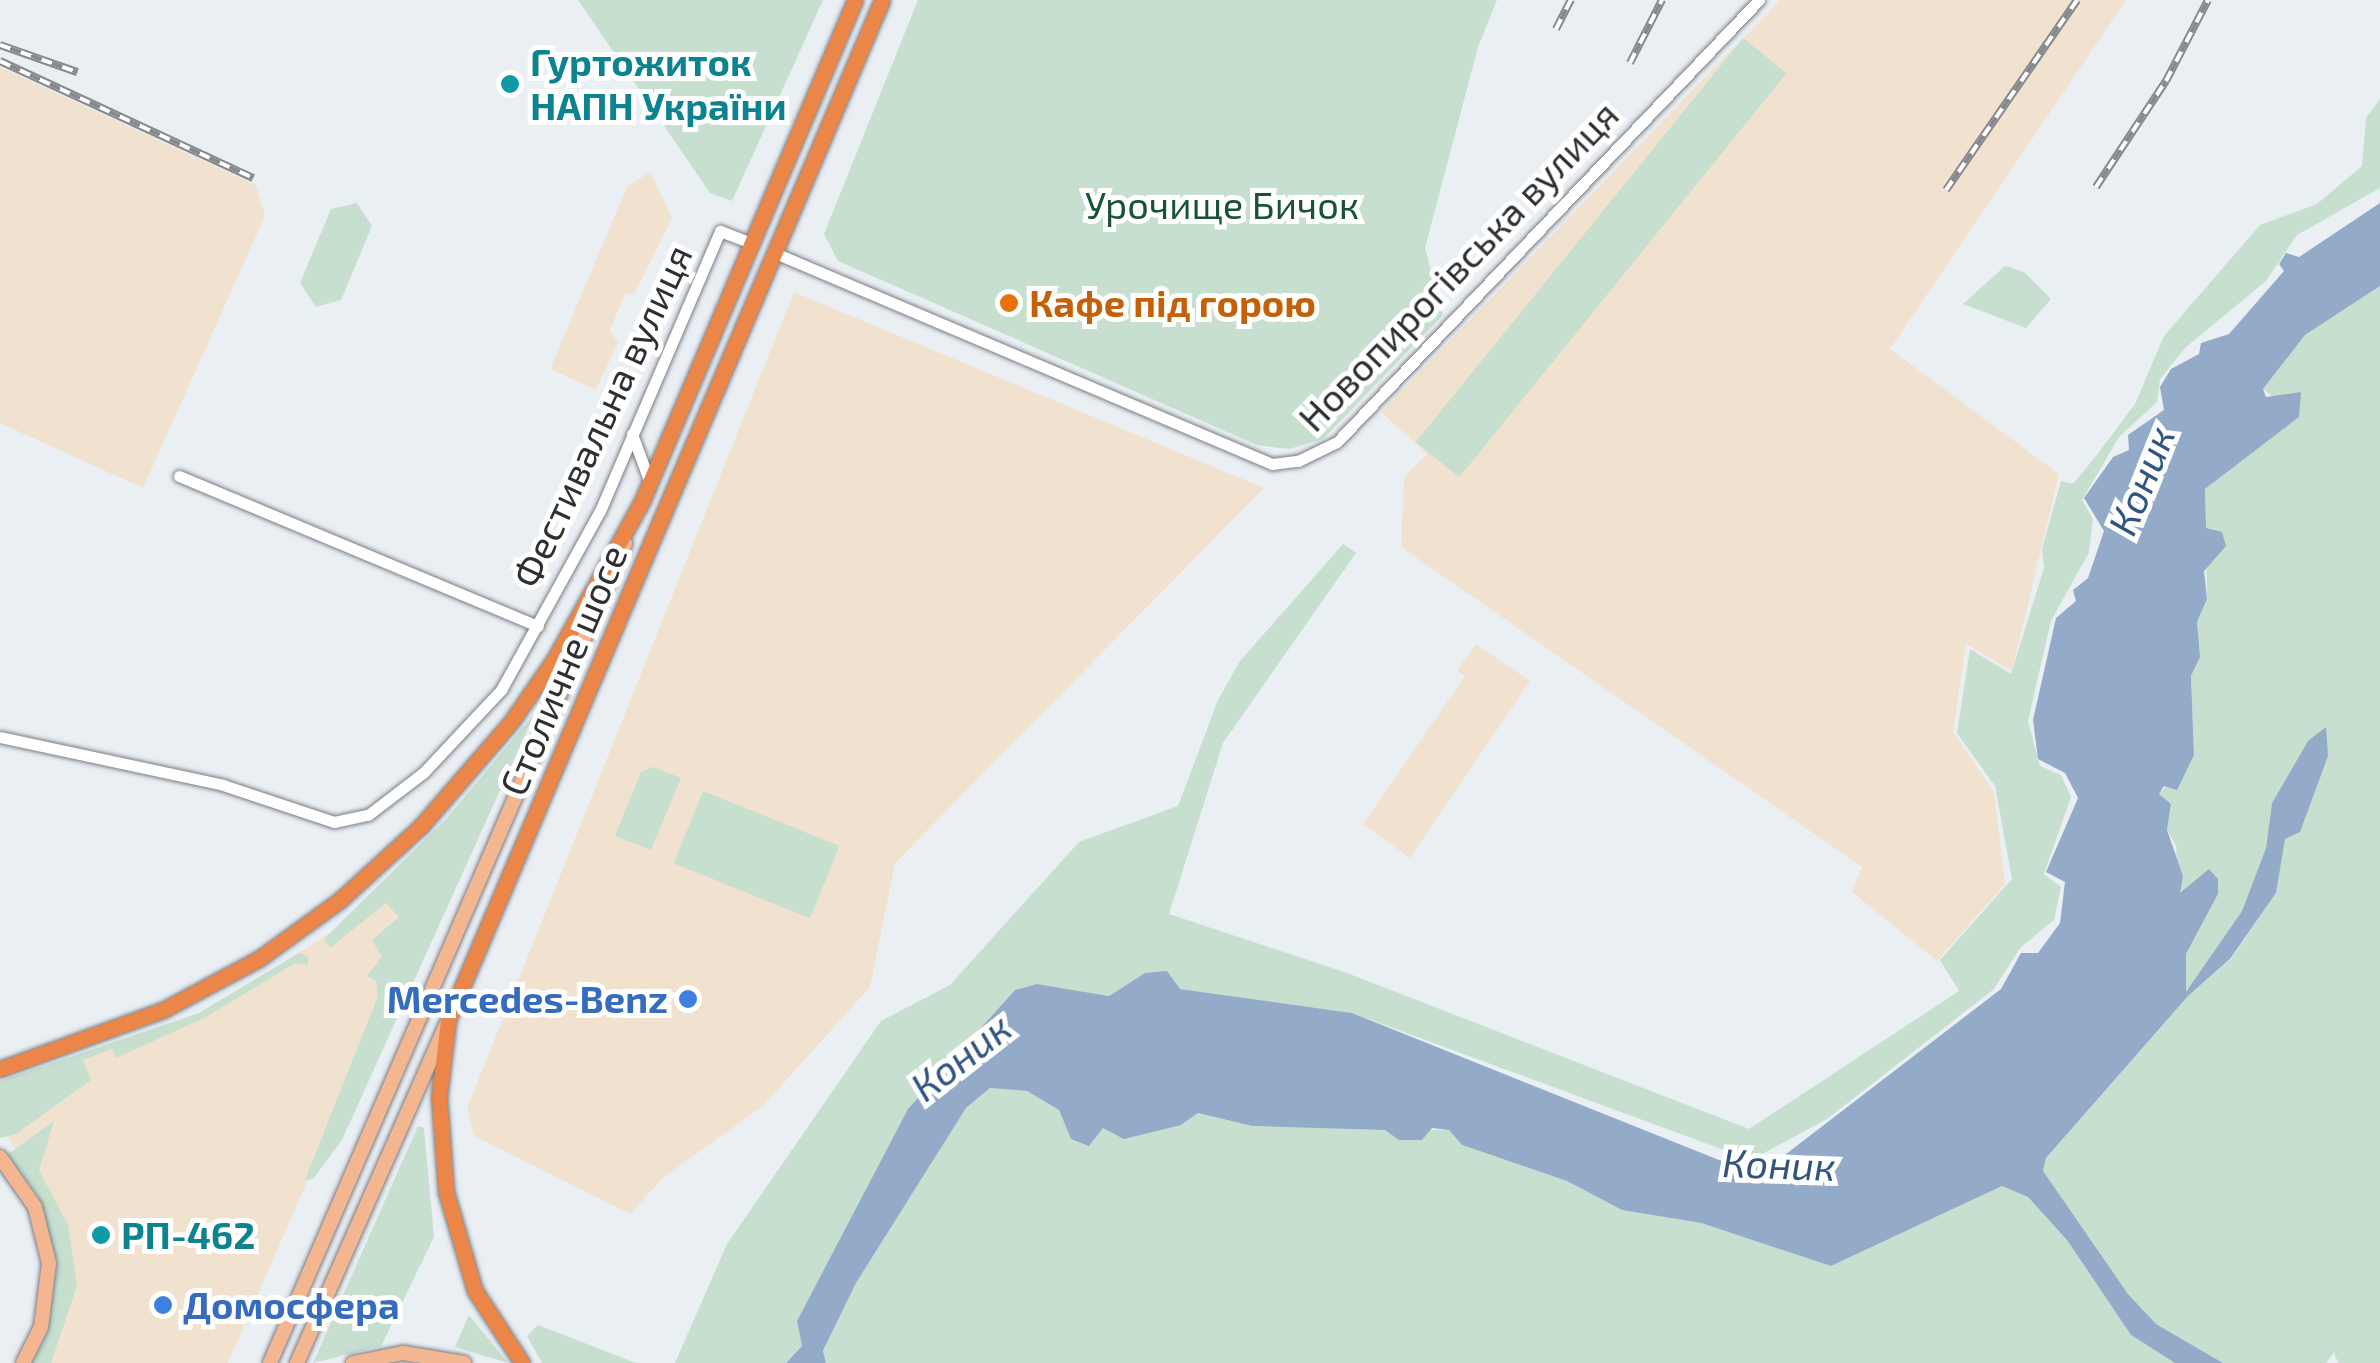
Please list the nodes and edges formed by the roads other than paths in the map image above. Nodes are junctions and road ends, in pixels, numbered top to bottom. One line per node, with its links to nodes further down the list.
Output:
1 (855, 0): 4 (highway, Столичне шосе)
2 (882, 0): 5 (highway, Столичне шосе)
3 (1759, 0): 5 (street, Новопирогівська вулиця)
4 (752, 243): 6 (street, Фестивальна вулиця); 8 (highway, Столичне шосе)
5 (775, 253): 12 (highway, Столичне шосе)
6 (632, 434): 8 (street); 10 (street, Фестивальна вулиця)
7 (180, 476): 10 (street, Фестивальна вулиця)
8 (650, 483): 9 (highway, Столичне шосе)
9 (642, 501): 13 (highway); 16 (main road, Столичне шосе)
10 (538, 626): 11 (street, Фестивальна вулиця)
11 (0, 738)
12 (448, 1020): 17 (main road, Столичне шосе); 20 (highway)
13 (0, 1069)
14 (0, 1157): 15 (main road)
15 (23, 1363)
16 (270, 1363)
17 (297, 1363)
18 (353, 1363): 19 (main road)
19 (464, 1363)
20 (522, 1363)

